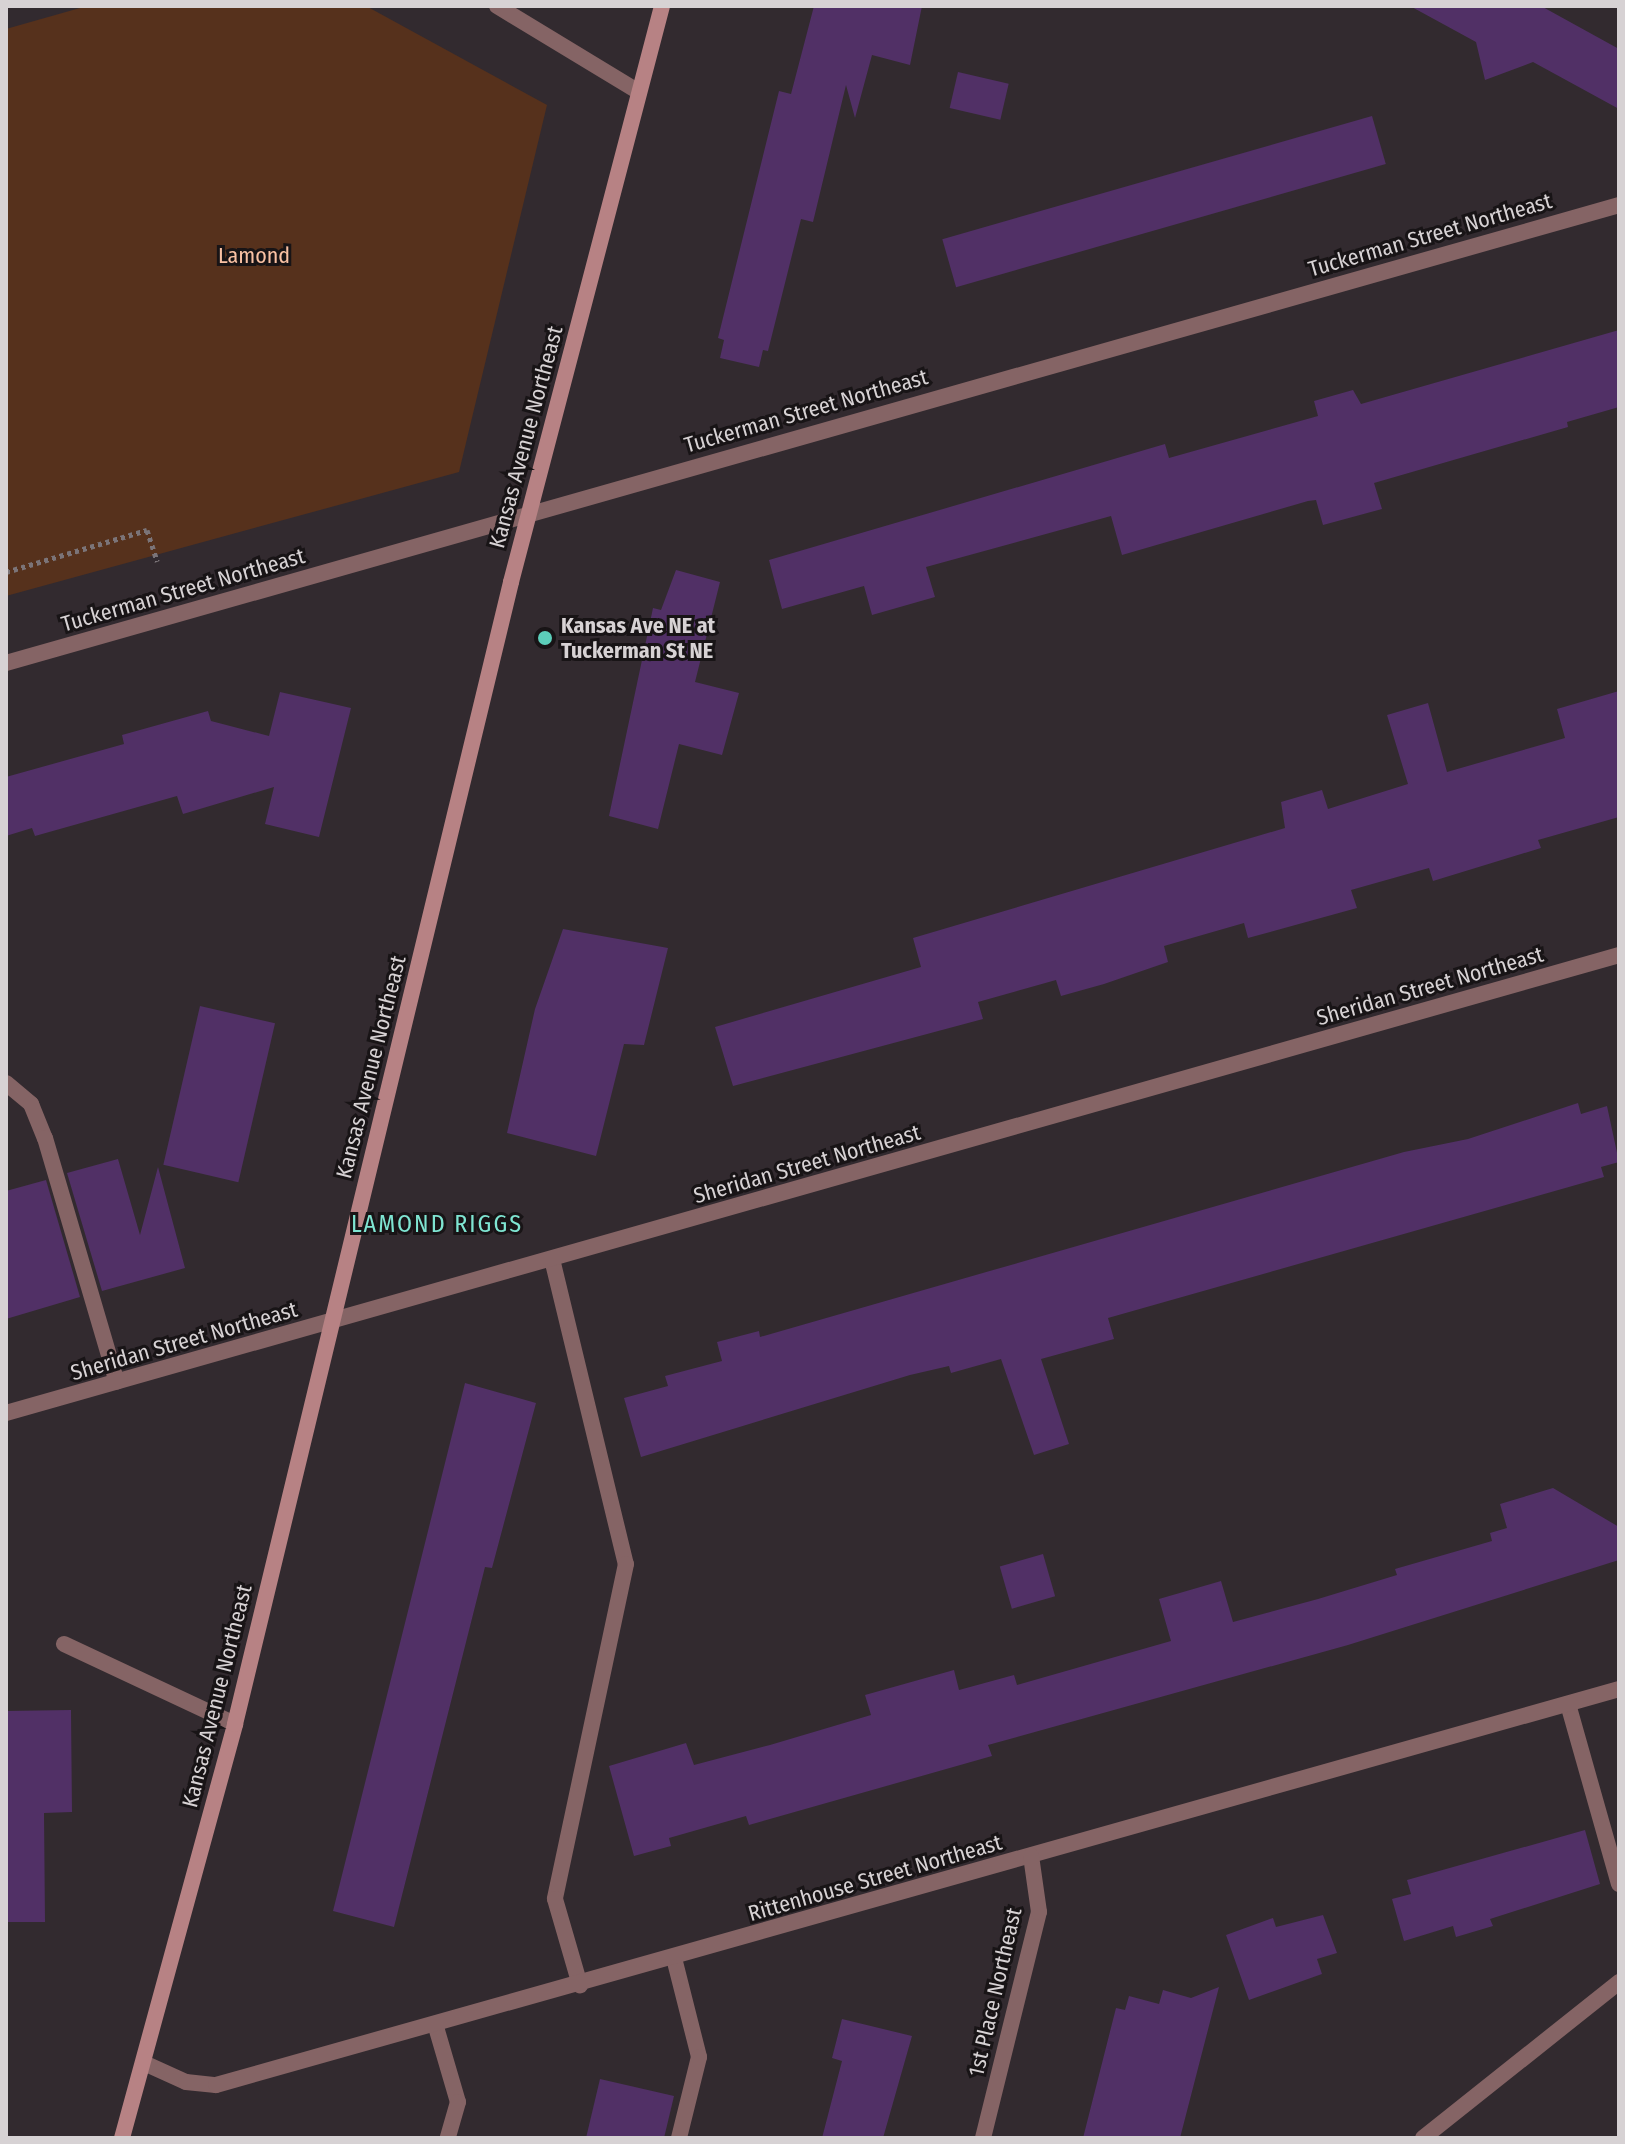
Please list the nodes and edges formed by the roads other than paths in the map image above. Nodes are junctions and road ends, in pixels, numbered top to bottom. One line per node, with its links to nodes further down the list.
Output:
1 (497, 6): 3 (street)
2 (662, 6): 3 (street, Kansas Avenue Northeast)
3 (639, 92): 5 (street, Kansas Avenue Northeast)
4 (1619, 205): 5 (street, Tuckerman Street Northeast)
5 (530, 513): 6 (street, Tuckerman Street Northeast); 10 (street, Kansas Avenue Northeast)
6 (6, 663)
7 (1619, 955): 9 (street, Sheridan Street Northeast)
8 (6, 1083): 11 (street)
9 (552, 1259): 10 (street, Sheridan Street Northeast); 21 (street)
10 (329, 1323): 11 (street, Sheridan Street Northeast); 16 (street, Kansas Avenue Northeast)
11 (117, 1382): 12 (street, Sheridan Street Northeast)
12 (6, 1413)
13 (64, 1644): 16 (street)
14 (1619, 1689): 15 (street, Rittenhouse Street Northeast)
15 (1568, 1704): 17 (street, Rittenhouse Street Northeast); 18 (street)
16 (235, 1724): 23 (street, Kansas Avenue Northeast)
17 (1031, 1856): 19 (street, Rittenhouse Street Northeast); 27 (street, 1st Place Northeast)
18 (1619, 1884)
19 (674, 1958): 21 (street, Rittenhouse Street Northeast); 26 (street)
20 (1619, 1982): 28 (street)
21 (580, 1985): 22 (street, Rittenhouse Street Northeast)
22 (436, 2027): 23 (street, Rittenhouse Street Northeast); 25 (street)
23 (144, 2063): 24 (street, Kansas Avenue Northeast)
24 (122, 2138)
25 (448, 2138)
26 (679, 2138)
27 (983, 2138)
28 (1423, 2138)

